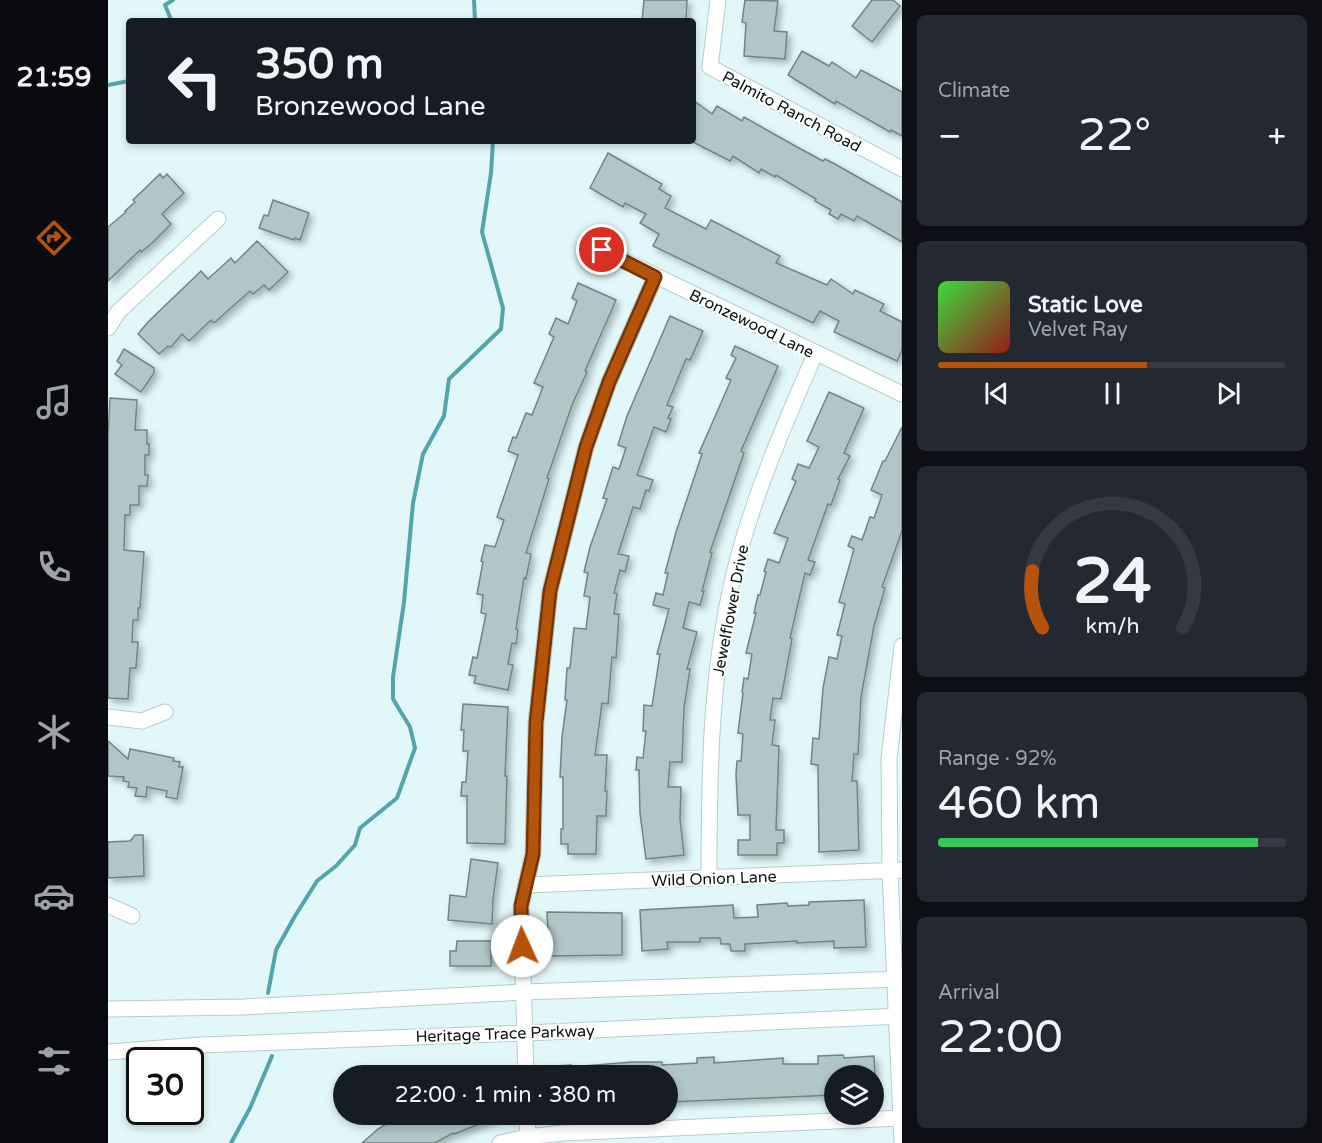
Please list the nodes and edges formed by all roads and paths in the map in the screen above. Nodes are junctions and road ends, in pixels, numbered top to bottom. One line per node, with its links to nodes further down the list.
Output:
1 (718, 0): 2 (street, Palmito Ranch Road)
2 (902, 170)
3 (218, 219): 6 (street)
4 (602, 250): 5 (street, Bronzewood Lane)
5 (655, 277): 7 (street, Bronzewood Lane); 14 (street)
6 (108, 328)
7 (815, 354): 8 (street, Bronzewood Lane); 13 (street, Jewelflower Drive)
8 (902, 394)
9 (902, 649): 12 (street)
10 (165, 712): 11 (street)
11 (108, 717)
12 (896, 870): 13 (street, Wild Onion Lane); 17 (street)
13 (709, 879): 14 (street, Wild Onion Lane)
14 (526, 885): 18 (street)
15 (108, 905): 16 (street)
16 (132, 916)
17 (898, 979): 18 (street); 20 (street)
18 (524, 992): 19 (street); 21 (street)
19 (108, 1009)
20 (899, 1016): 21 (street, Heritage Trace Parkway); 24 (street)
21 (525, 1033): 22 (street, Heritage Trace Parkway); 23 (street)
22 (108, 1052)
23 (526, 1065)
24 (901, 1118): 26 (street); 28 (street)
25 (527, 1125): 26 (street)
26 (528, 1140): 27 (street)
27 (500, 1143)
28 (902, 1143)

